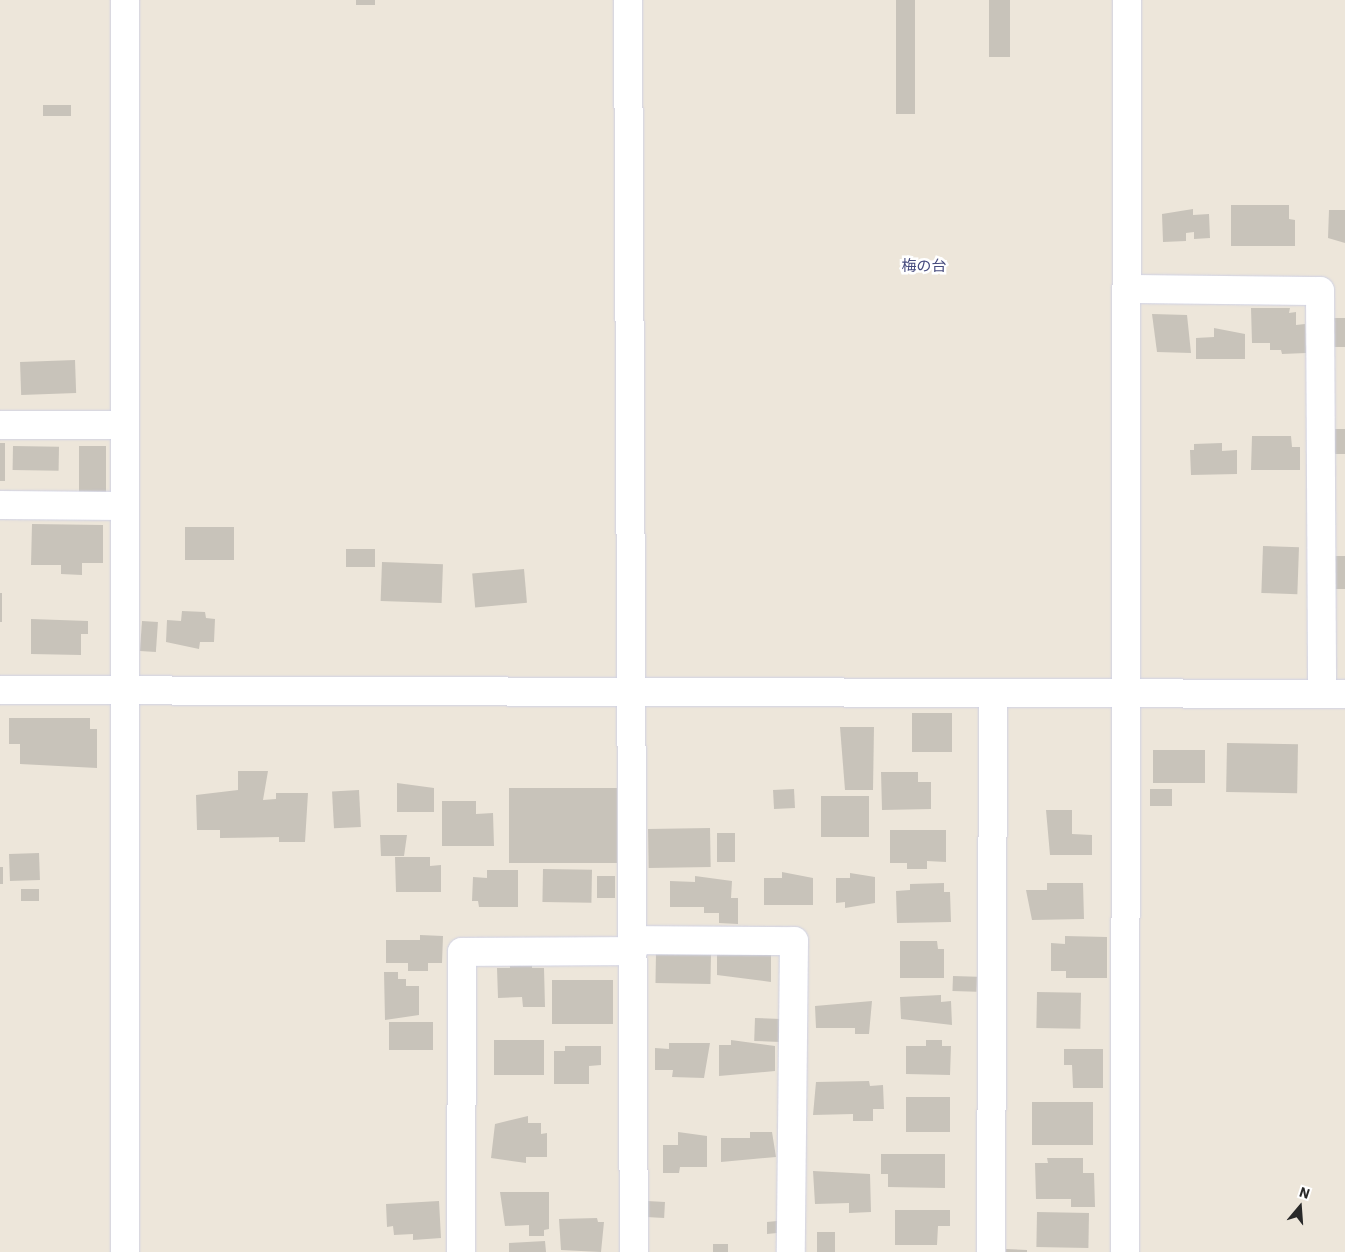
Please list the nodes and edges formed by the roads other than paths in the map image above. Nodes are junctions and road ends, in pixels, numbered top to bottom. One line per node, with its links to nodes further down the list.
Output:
1 (125, 0): 6 (street)
2 (628, 0): 11 (street)
3 (1127, 0): 4 (street)
4 (1127, 289): 13 (street); 14 (street)
5 (0, 425): 6 (street)
6 (124, 426): 8 (street)
7 (0, 505): 8 (street)
8 (124, 506): 10 (street)
9 (0, 690): 10 (street)
10 (124, 690): 11 (street); 16 (street)
11 (633, 691): 12 (street); 15 (street)
12 (993, 694): 13 (street); 20 (street)
13 (1127, 694): 14 (street); 21 (street)
14 (1334, 694)
15 (633, 946): 17 (street); 18 (street); 19 (street)
16 (125, 1252)
17 (461, 1252)
18 (634, 1252)
19 (791, 1252)
20 (992, 1252)
21 (1125, 1252)

